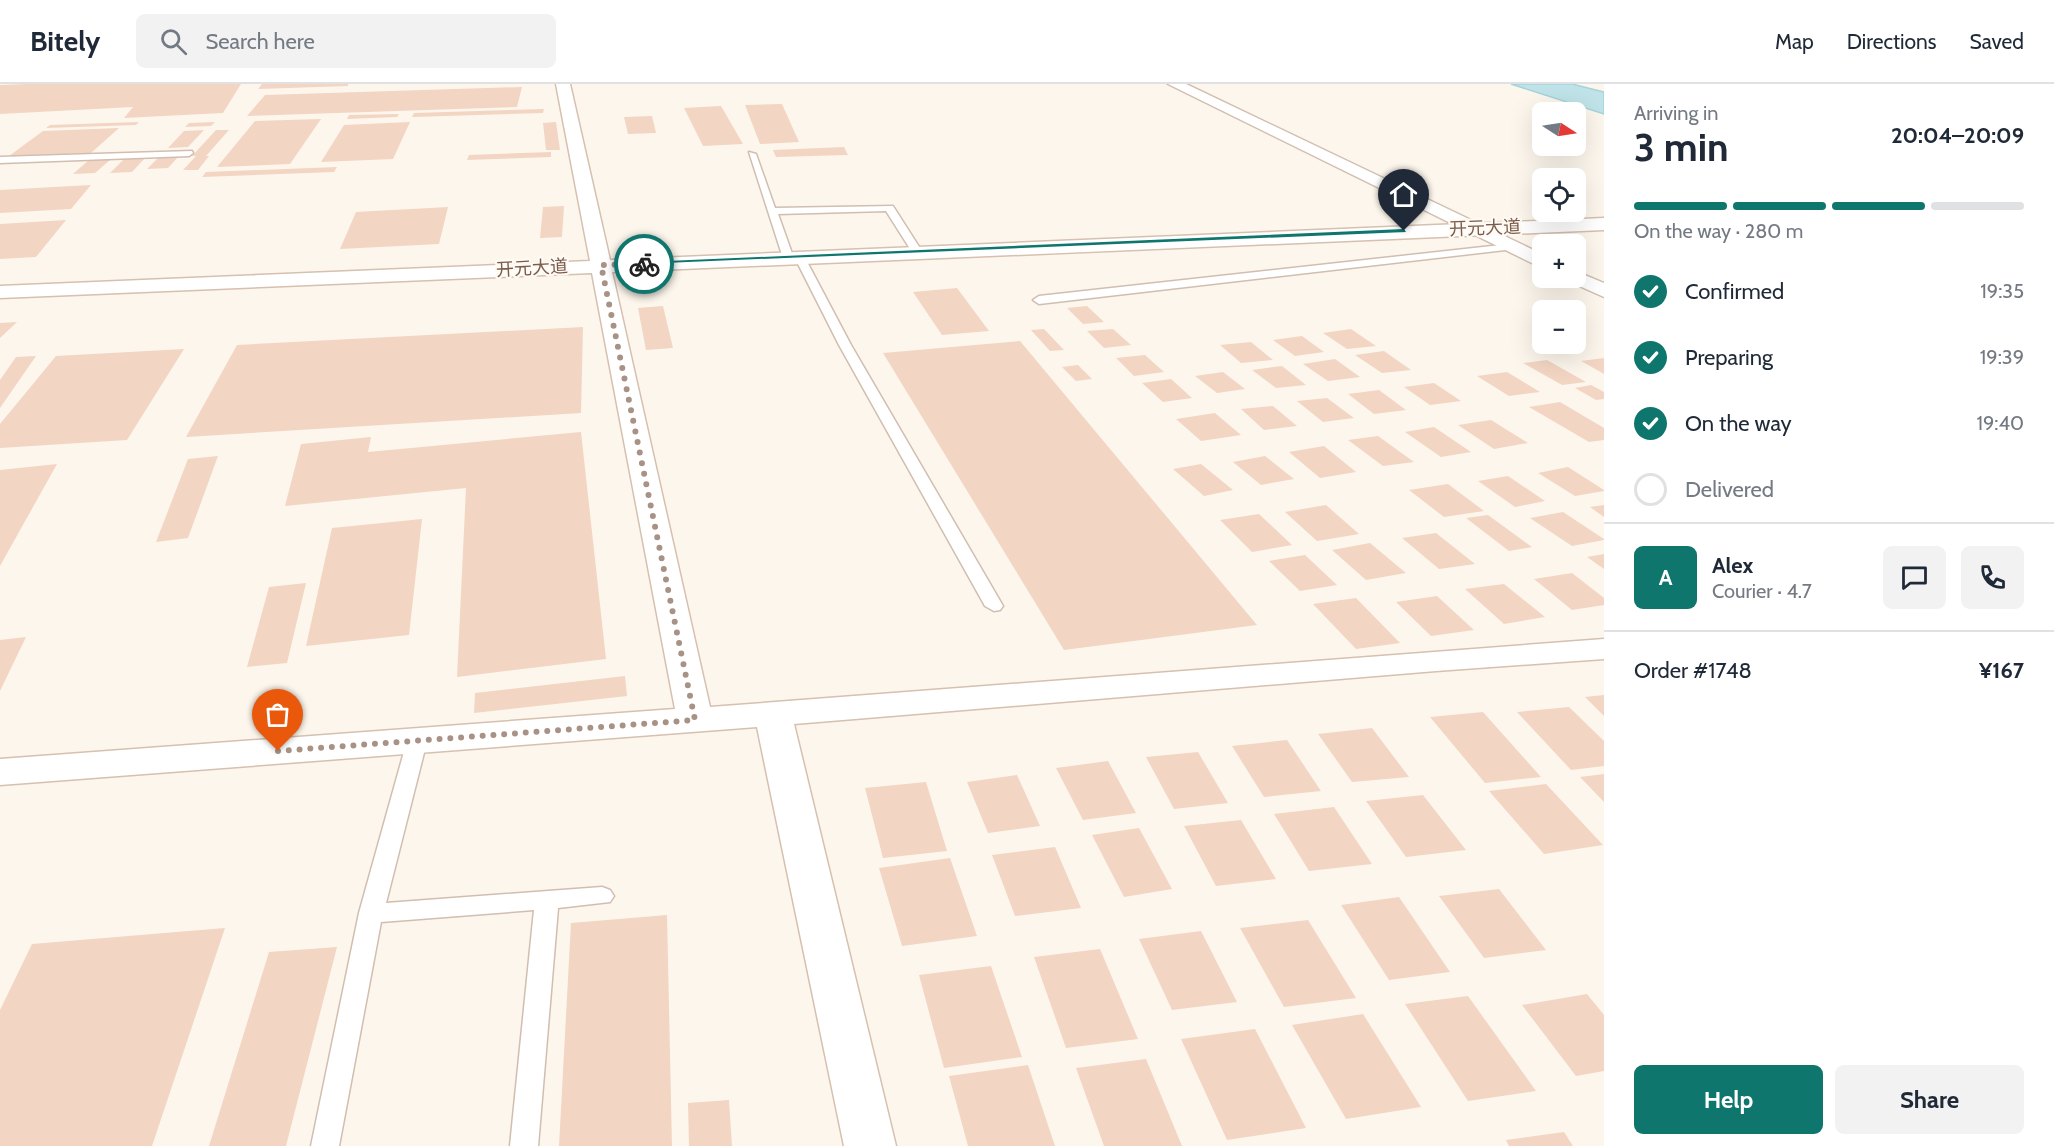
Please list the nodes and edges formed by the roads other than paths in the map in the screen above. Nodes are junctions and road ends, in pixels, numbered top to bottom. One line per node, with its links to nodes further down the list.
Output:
1 (563, 84): 13 (street)
2 (1175, 84): 8 (street)
3 (189, 153): 5 (lane)
4 (752, 154): 6 (lane)
5 (0, 160)
6 (771, 211): 10 (lane); 12 (lane)
7 (1604, 224): 8 (street, 开元大道)
8 (1474, 228): 9 (street); 10 (street, 开元大道)
9 (1510, 247): 11 (street); 17 (lane)
10 (918, 253): 12 (street, 开元大道)
11 (1532, 257)
12 (794, 259): 13 (street, 开元大道); 18 (lane)
13 (601, 265): 16 (street, 开元大道); 21 (street)
14 (1586, 283): 15 (street)
15 (1604, 291)
16 (0, 292)
17 (1039, 300)
18 (994, 606)
19 (1604, 649): 20 (street)
20 (773, 714): 21 (street); 29 (street)
21 (695, 720): 22 (street)
22 (417, 741): 23 (street); 26 (lane)
23 (0, 772)
24 (602, 896): 25 (lane)
25 (547, 900): 26 (lane); 28 (lane)
26 (371, 913): 27 (lane)
27 (325, 1146)
28 (524, 1146)
29 (870, 1146)

